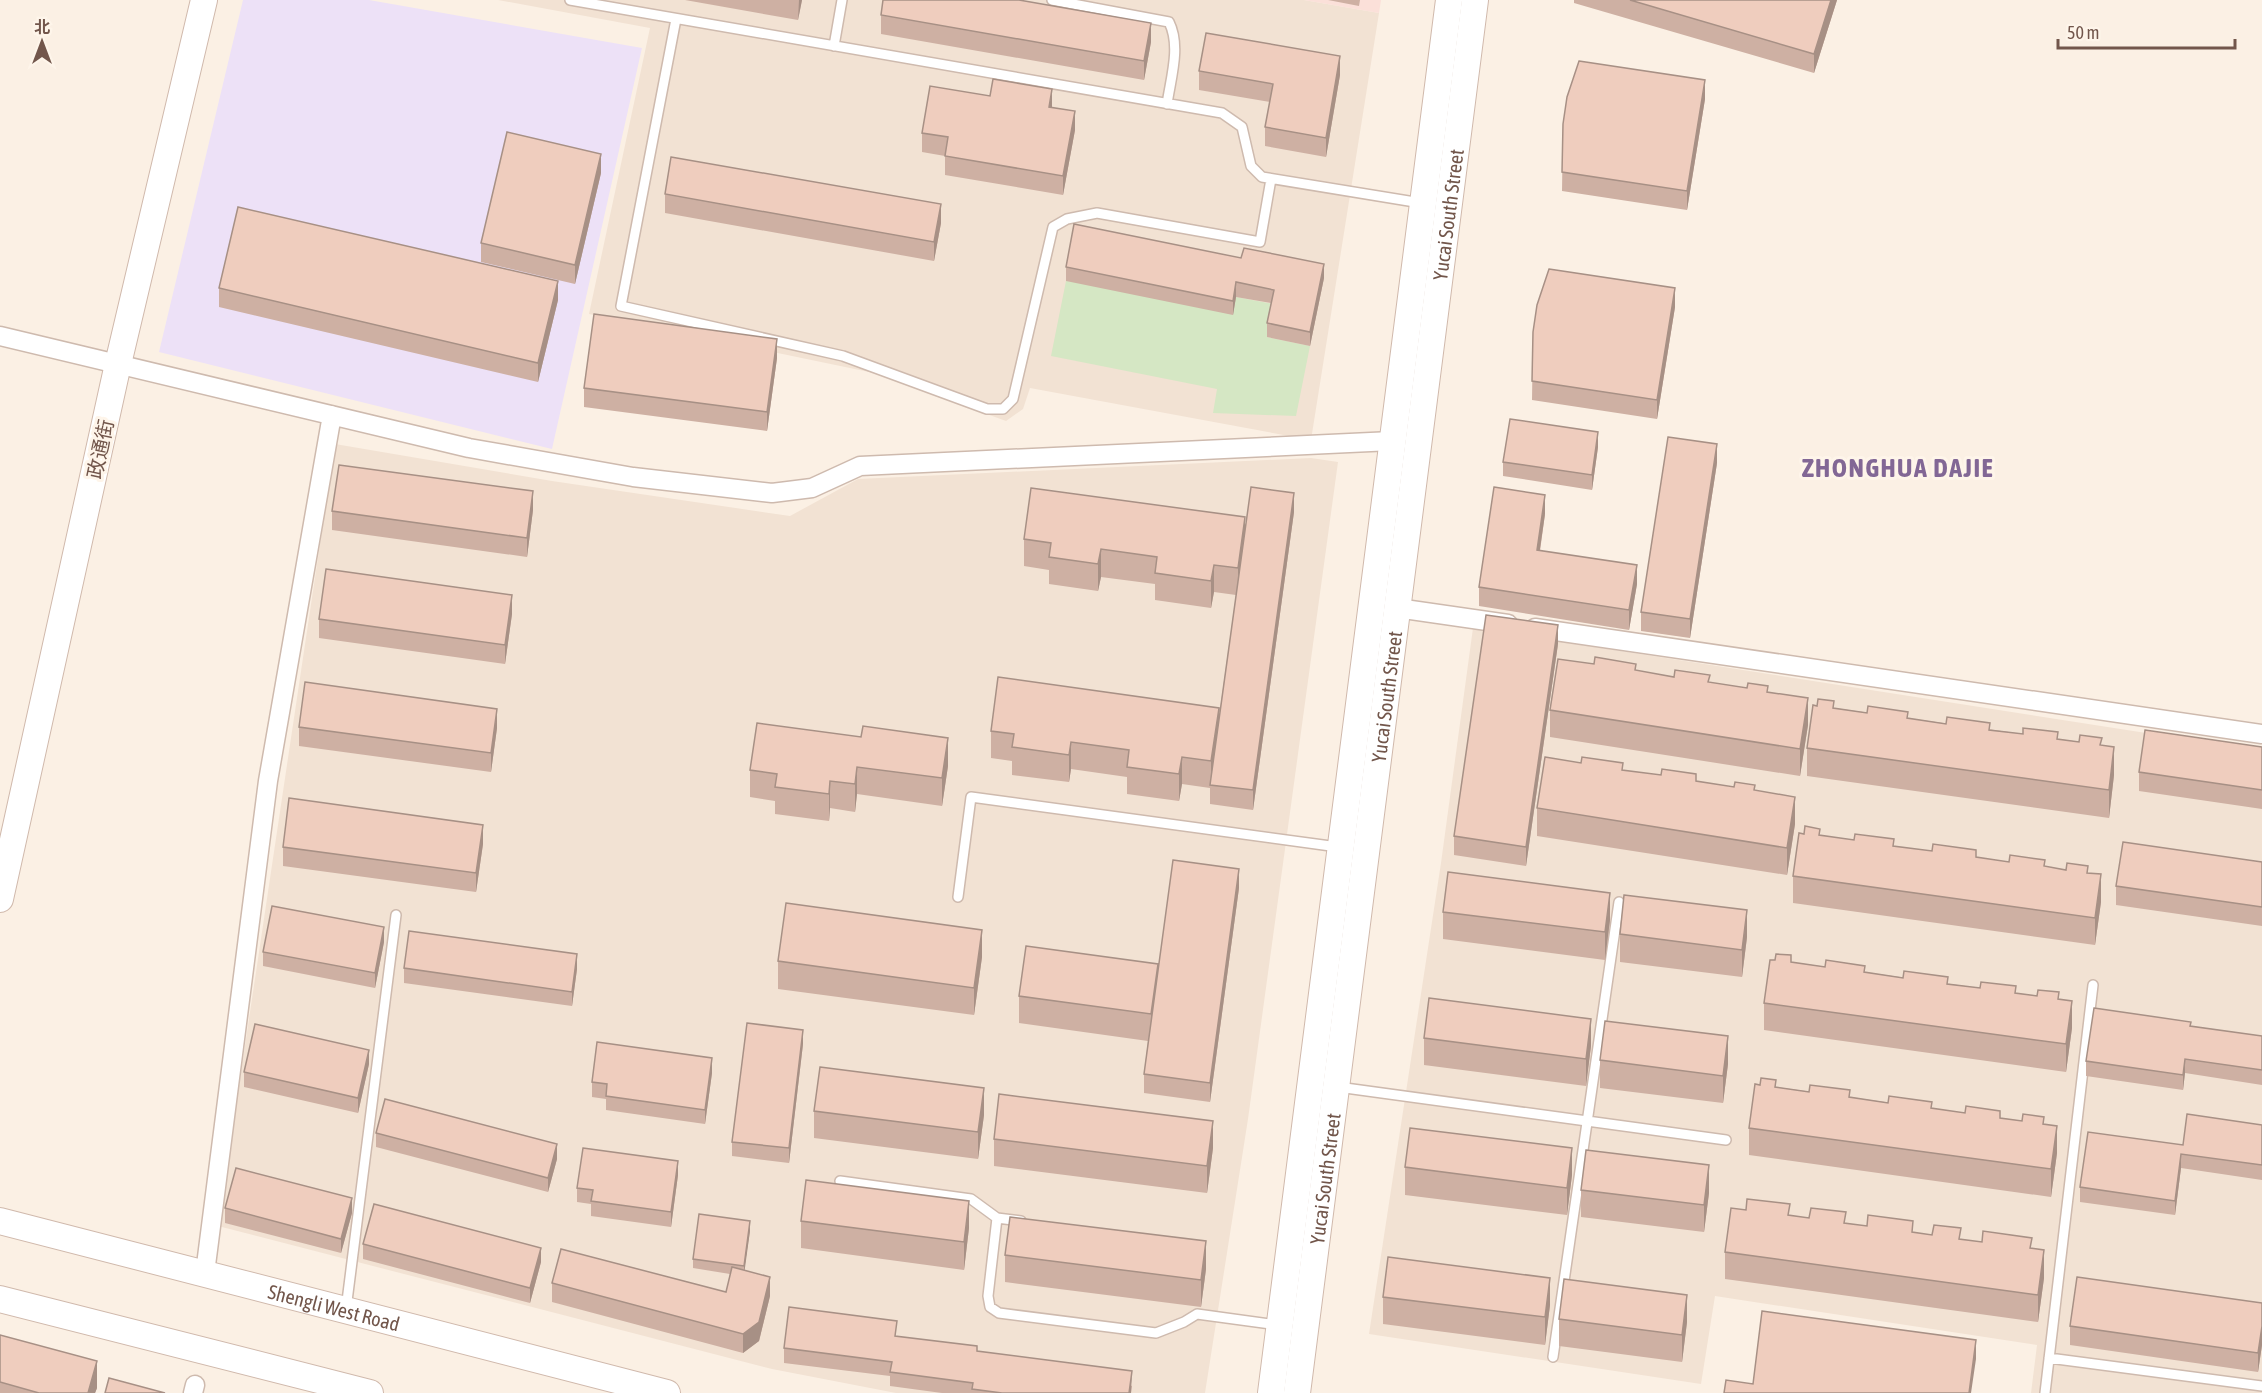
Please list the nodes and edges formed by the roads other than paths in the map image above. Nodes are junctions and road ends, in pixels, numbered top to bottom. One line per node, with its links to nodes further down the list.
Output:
1 (204, 0): 13 (main road, 政通街)
2 (570, 0): 7 (lane)
3 (842, 0): 8 (lane)
4 (1052, 0): 9 (lane)
5 (1449, 0): 11 (main road, Yucai South Street)
6 (1475, 0): 16 (main road, Yucai South Street)
7 (676, 18): 8 (lane); 10 (lane)
8 (834, 46): 9 (lane)
9 (1167, 104): 10 (lane)
10 (1271, 179): 11 (lane)
11 (1423, 204): 15 (main road, Yucai South Street)
12 (0, 336): 13 (street)
13 (118, 364): 14 (street); 20 (main road, 政通街)
14 (332, 415): 15 (street); 31 (street)
15 (1392, 441): 18 (main road, Yucai South Street)
16 (1397, 608): 17 (street); 24 (main road, Yucai South Street)
17 (2262, 734)
18 (1341, 847): 19 (lane); 34 (main road, Yucai South Street)
19 (958, 897)
20 (0, 899)
21 (1619, 902): 25 (lane)
22 (396, 915): 33 (lane)
23 (2093, 985): 36 (lane)
24 (1336, 1087): 25 (lane); 41 (main road, Yucai South Street)
25 (1587, 1121): 26 (lane); 35 (lane)
26 (1726, 1140)
27 (840, 1181): 28 (lane)
28 (997, 1218): 30 (lane); 34 (lane)
29 (0, 1221): 31 (main road, Shengli West Road)
30 (1032, 1223)
31 (205, 1273): 33 (main road, Shengli West Road)
32 (0, 1299): 38 (main road)
33 (346, 1309): 39 (main road, Shengli West Road)
34 (1280, 1325): 40 (main road, Yucai South Street)
35 (1552, 1357)
36 (2049, 1358): 37 (lane); 42 (lane)
37 (2262, 1386)
38 (370, 1393)
39 (667, 1393)
40 (1271, 1393)
41 (1297, 1393)
42 (2044, 1393)

